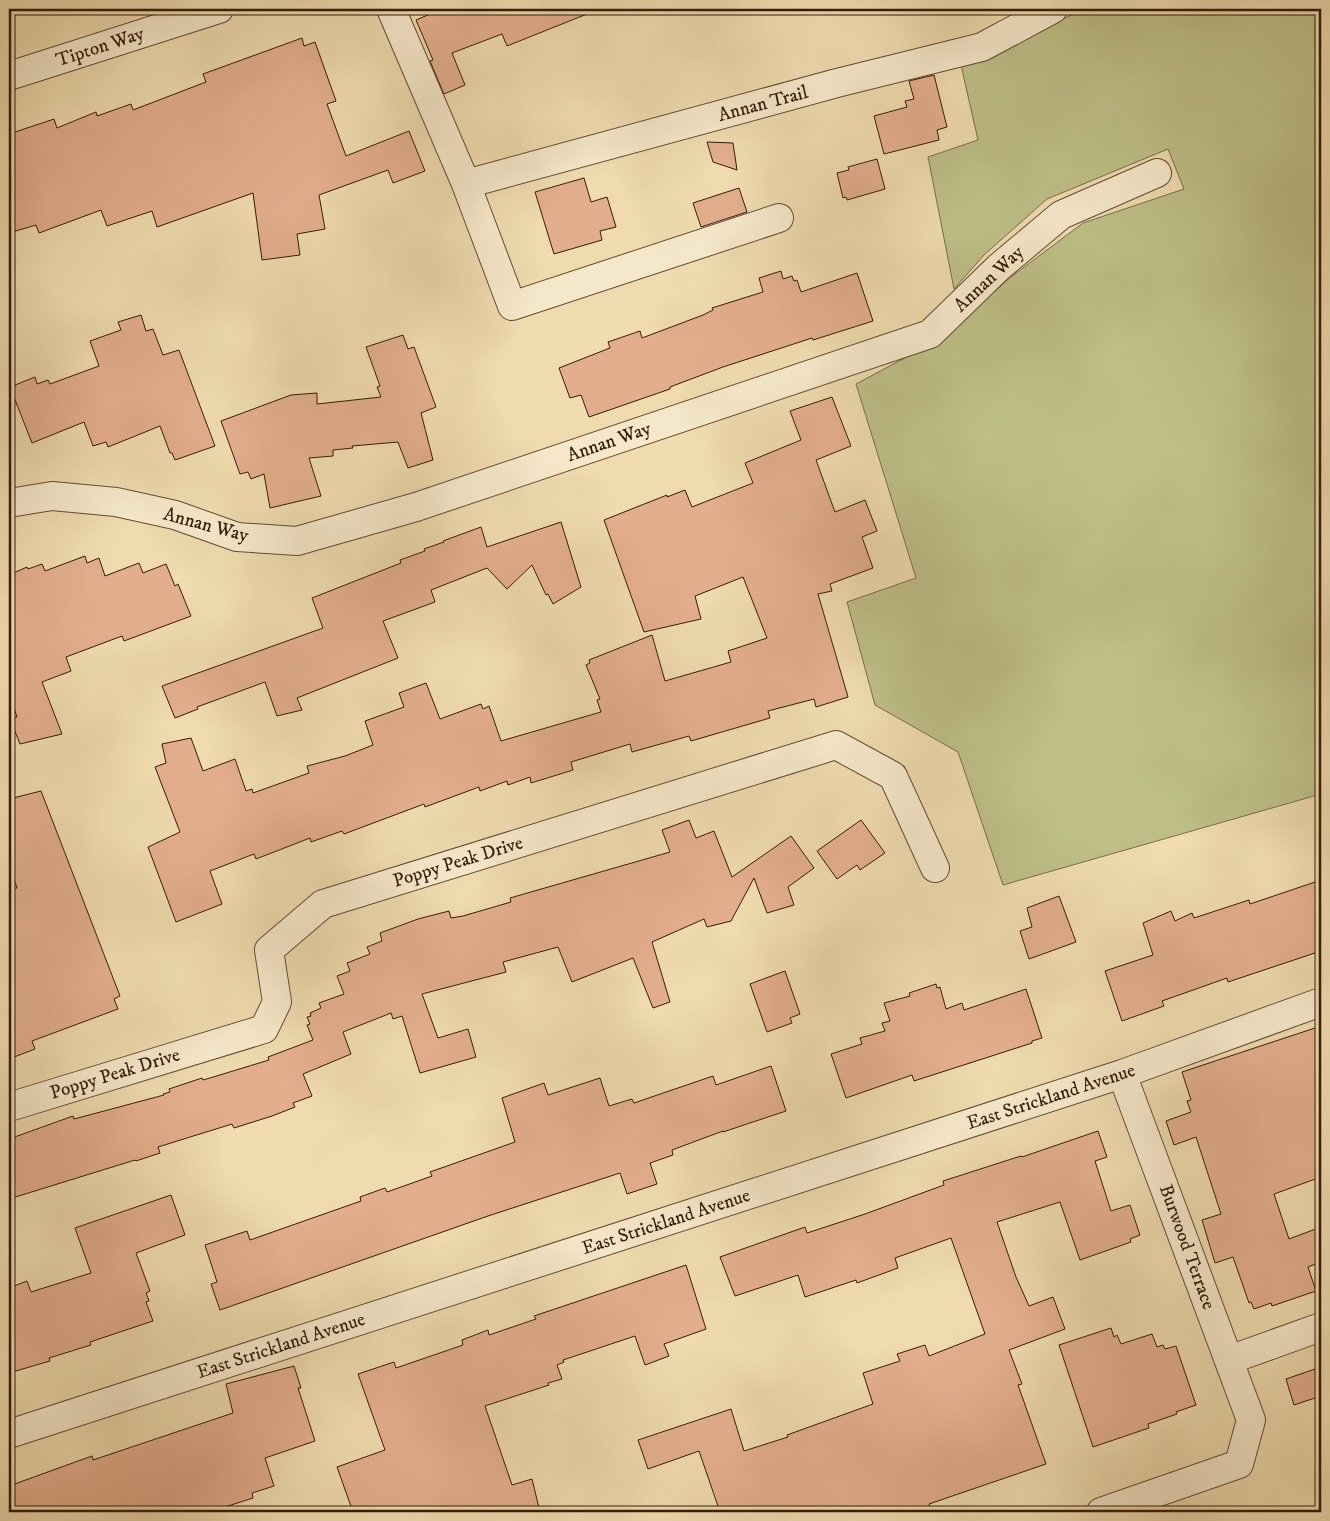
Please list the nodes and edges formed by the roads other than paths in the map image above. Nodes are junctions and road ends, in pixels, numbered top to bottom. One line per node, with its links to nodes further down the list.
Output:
1 (219, 9): 4 (street, Tipton Way)
2 (391, 9): 6 (street)
3 (1053, 9): 6 (street, Annan Trail)
4 (9, 76)
5 (1157, 173): 8 (street, Annan Way)
6 (466, 184): 7 (street)
7 (779, 218)
8 (9, 503)
9 (935, 868): 12 (street, Poppy Peak Drive)
10 (1321, 1002): 11 (street, East Strickland Avenue)
11 (1122, 1074): 14 (street, Burwood Terrace); 15 (street, East Strickland Avenue)
12 (9, 1106)
13 (1321, 1327): 14 (street)
14 (1229, 1360): 16 (street, Burwood Terrace)
15 (9, 1434)
16 (1101, 1512)

